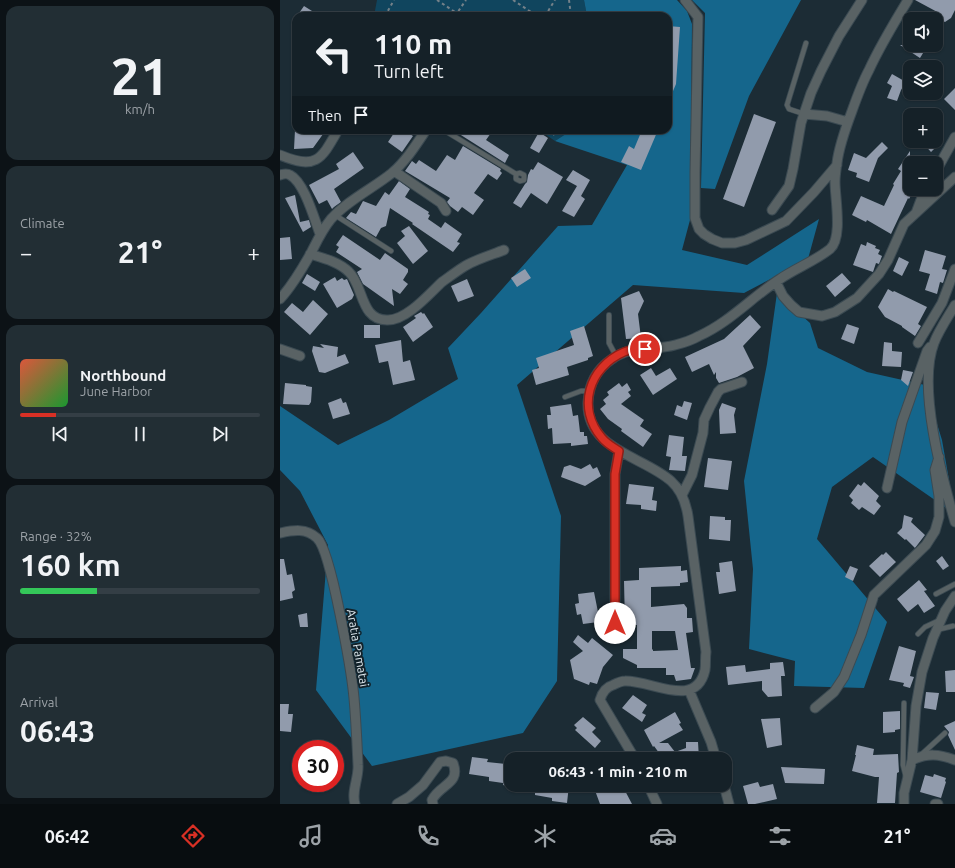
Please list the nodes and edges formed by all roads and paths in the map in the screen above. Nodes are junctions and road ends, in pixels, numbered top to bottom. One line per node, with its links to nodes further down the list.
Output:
1 (394, 0): 10 (path)
2 (437, 0): 11 (path)
3 (466, 0): 12 (path)
4 (513, 0): 13 (path)
5 (555, 0): 14 (path)
6 (569, 0): 15 (path)
7 (685, 0): 27 (street)
8 (862, 0): 17 (street)
9 (908, 0): 18 (street)
10 (387, 12)
11 (452, 12)
12 (458, 12)
13 (531, 12)
14 (548, 12)
15 (570, 12)
16 (806, 43): 17 (lane)
17 (804, 114): 18 (street); 33 (street)
18 (848, 122): 27 (street)
19 (336, 134): 25 (street)
20 (423, 134): 28 (street)
21 (451, 134): 29 (lane)
22 (553, 134): 23 (path)
23 (556, 136)
24 (955, 137): 26 (street)
25 (280, 155)
26 (943, 158)
27 (837, 165): 42 (street)
28 (394, 170): 34 (street); 36 (street)
29 (516, 174)
30 (280, 175): 37 (street)
31 (954, 180): 35 (street)
32 (923, 196): 35 (street)
33 (772, 210)
34 (446, 211)
35 (916, 214): 42 (street)
36 (335, 215): 37 (street); 39 (lane)
37 (320, 234): 40 (street)
38 (504, 250): 40 (street)
39 (391, 251)
40 (310, 254): 43 (street)
41 (955, 269): 46 (street)
42 (776, 282): 50 (street)
43 (280, 299)
44 (955, 305): 47 (street)
45 (608, 315): 50 (lane)
46 (918, 343)
47 (934, 343): 55 (street); 56 (street)
48 (280, 349): 49 (street)
49 (300, 356)
50 (616, 356): 52 (street)
51 (742, 382): 57 (street)
52 (590, 391): 53 (lane); 54 (street)
53 (565, 398)
54 (619, 451): 57 (street); 67 (street)
55 (939, 457): 58 (street); 70 (street)
56 (887, 488)
57 (682, 496): 68 (street)
58 (955, 522)
59 (280, 533): 79 (street, Aratia Pamatai)
60 (955, 584): 61 (lane)
61 (936, 594)
62 (955, 596): 63 (street)
63 (942, 619): 65 (street); 66 (lane)
64 (953, 626): 65 (lane)
65 (936, 632): 74 (street)
66 (918, 634)
67 (615, 638)
68 (689, 690): 72 (street); 73 (street)
69 (904, 703): 76 (lane)
70 (815, 708)
71 (945, 733): 74 (lane)
72 (631, 752)
73 (714, 752)
74 (916, 758): 75 (street); 76 (street)
75 (955, 760)
76 (907, 781): 84 (street)
77 (651, 792): 82 (street)
78 (726, 792): 83 (street)
79 (355, 804)
80 (397, 804): 81 (street)
81 (433, 804)
82 (657, 804)
83 (729, 804)
84 (904, 804)
85 (935, 804): 86 (street)
86 (938, 804)

